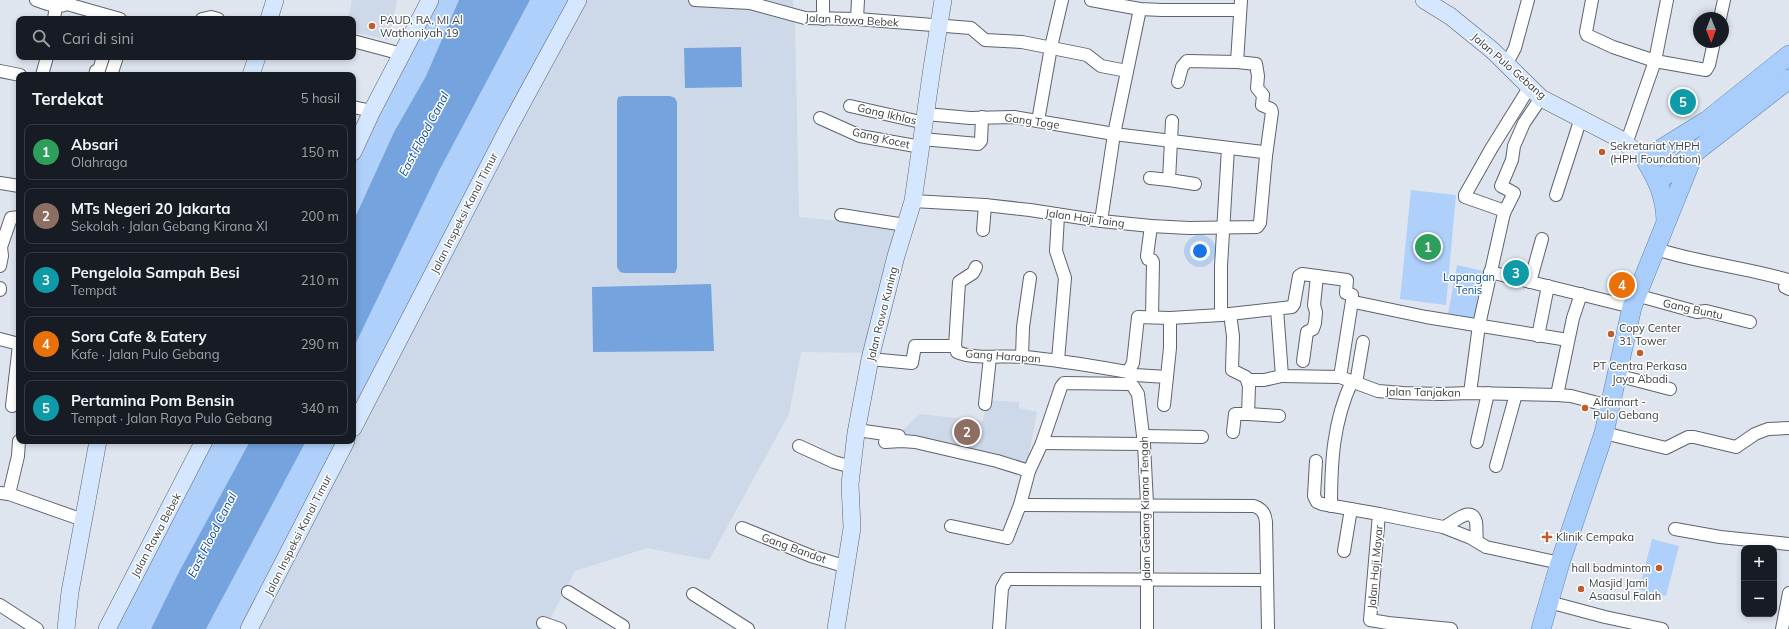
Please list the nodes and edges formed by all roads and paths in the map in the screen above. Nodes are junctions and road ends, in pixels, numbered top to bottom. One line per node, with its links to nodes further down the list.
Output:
1 (36, 0): 19 (street)
2 (275, 0): 24 (street)
3 (430, 0): 31 (street)
4 (578, 0): 135 (street, Jalan Inspeksi Kanal Timur)
5 (695, 0): 16 (street, Jalan Rawa Bebek)
6 (823, 0): 25 (street)
7 (858, 0): 26 (street)
8 (943, 0): 27 (street, Jalan Rawa Kuning)
9 (1062, 0): 29 (street)
10 (1091, 0): 20 (street)
11 (1424, 0): 39 (street, Jalan Pulo Gebang)
12 (1528, 0): 39 (street)
13 (1592, 0): 37 (street)
14 (1667, 0): 37 (street)
15 (1724, 0): 21 (street)
16 (775, 5): 25 (street, Jalan Rawa Bebek)
17 (1161, 5): 18 (street); 20 (street)
18 (1240, 5): 38 (street)
19 (56, 6): 22 (street); 23 (street)
20 (1140, 8): 41 (street)
21 (1721, 12)
22 (54, 16)
23 (109, 16)
24 (270, 16)
25 (823, 19): 26 (street, Jalan Rawa Bebek)
26 (857, 19): 27 (street, Jalan Rawa Bebek)
27 (939, 26): 29 (street, Jalan Rawa Bebek); 58 (street, Jalan Rawa Kuning)
28 (356, 42): 31 (street)
29 (1051, 47): 41 (street, Jalan Rawa Bebek); 56 (street)
30 (1713, 48): 37 (street)
31 (402, 54): 52 (street)
32 (1789, 55): 66 (main road)
33 (46, 60): 42 (street)
34 (101, 60): 43 (street)
35 (116, 60): 44 (street)
36 (256, 60): 45 (street)
37 (1655, 61): 61 (street)
38 (1237, 62): 48 (street); 65 (street)
39 (1507, 63): 49 (street, Jalan Pulo Gebang)
40 (0, 71): 46 (street)
41 (1127, 71): 59 (street)
42 (43, 72)
43 (96, 72)
44 (112, 72)
45 (252, 72)
46 (16, 74)
47 (1789, 78): 64 (main road)
48 (1178, 82)
49 (1535, 93): 55 (street, Jalan Pulo Gebang); 76 (street); 76 (street)
50 (850, 106): 58 (street, Gang Ikhlas)
51 (356, 108): 52 (street)
52 (372, 111): 62 (street)
53 (820, 118): 58 (street, Gang Kocet)
54 (982, 118): 56 (street, Gang Toge); 58 (street, Gang Toge); 58 (street)
55 (1581, 118): 61 (street, Jalan Pulo Gebang); 73 (street)
56 (1038, 121): 59 (street, Gang Toge)
57 (1172, 121): 60 (street)
58 (923, 131): 74 (street, Jalan Rawa Kuning)
59 (1114, 134): 60 (street, Gang Toge); 80 (street)
60 (1172, 140): 63 (street, Gang Toge); 68 (street)
61 (1626, 144): 66 (street, Jalan Pulo Gebang)
62 (356, 145)
63 (1228, 148): 65 (street, Gang Toge); 84 (street)
64 (1694, 153): 69 (main road); 83 (main road)
65 (1266, 156): 84 (street, Jalan Haji Taing)
66 (1645, 159): 69 (main road, Jalan Pulo Gebang)
67 (1150, 178): 68 (street)
68 (1169, 180): 71 (street)
69 (1658, 181): 83 (main road, Jalan Pulo Gebang)
70 (0, 183): 72 (street)
71 (1196, 184)
72 (16, 186)
73 (1556, 195)
74 (913, 201): 75 (street, Jalan Haji Taing); 81 (street, Jalan Rawa Kuning)
75 (985, 205): 78 (street, Jalan Haji Taing); 85 (street)
76 (1504, 213): 90 (street)
77 (841, 215): 81 (street)
78 (1058, 216): 80 (street, Jalan Haji Taing); 114 (street)
79 (16, 217): 88 (street)
80 (1100, 221): 82 (street, Jalan Haji Taing)
81 (905, 225): 113 (street, Jalan Rawa Kuning)
82 (1151, 226): 84 (street, Jalan Haji Taing); 101 (street)
83 (1666, 226): 87 (main road, Jalan Pulo Gebang)
84 (1222, 228): 100 (street)
85 (983, 230)
86 (1542, 239): 93 (street)
87 (1656, 249): 94 (street); 98 (main road, Jalan Pulo Gebang)
88 (0, 266)
89 (976, 267): 110 (street)
90 (1490, 272): 93 (street, Gang Buntu); 104 (street)
91 (1317, 276): 97 (street); 99 (street); 115 (street)
92 (1030, 278): 112 (street)
93 (1530, 282): 95 (street, Gang Buntu)
94 (1789, 283)
95 (1548, 286): 96 (street, Gang Buntu); 105 (street)
96 (1580, 294): 98 (street, Gang Buntu); 107 (street)
97 (1352, 301): 104 (street); 121 (street)
98 (1634, 301): 103 (street, Gang Buntu); 118 (main road, Jalan Pulo Gebang)
99 (1277, 309): 100 (street); 119 (street)
100 (1226, 314): 102 (street); 122 (street)
101 (1152, 317): 102 (street); 117 (street)
102 (1170, 318): 120 (street)
103 (1750, 322)
104 (1479, 325): 105 (street); 125 (street)
105 (1538, 336): 107 (street)
106 (0, 339): 109 (street)
107 (1568, 340): 128 (street)
108 (1363, 342): 123 (street)
109 (16, 343)
110 (955, 346): 111 (street, Gang Harapan); 113 (street, Gang Harapan)
111 (990, 357): 112 (street, Gang Harapan); 129 (street)
112 (1022, 357): 114 (street, Gang Harapan)
113 (870, 360): 137 (street, Jalan Rawa Kuning)
114 (1058, 360): 117 (street, Gang Harapan)
115 (1303, 361)
116 (16, 365): 132 (street)
117 (1128, 372): 120 (street, Gang Harapan)
118 (1616, 375): 124 (street); 131 (main road, Jalan Pulo Gebang)
119 (1282, 376): 121 (street, Jalan Tanjakan); 122 (street, Jalan Tanjakan)
120 (1167, 377): 130 (street)
121 (1340, 377): 123 (street, Jalan Tanjakan)
122 (1248, 380): 133 (street)
123 (1354, 382): 125 (street, Jalan Tanjakan); 158 (street)
124 (1670, 389)
125 (1470, 393): 126 (street, Jalan Tanjakan)
126 (1488, 393): 127 (street, Jalan Tanjakan); 144 (street)
127 (1516, 394): 128 (street, Jalan Tanjakan); 152 (street)
128 (1556, 395): 131 (street, Jalan Tanjakan)
129 (985, 404)
130 (1164, 405)
131 (1609, 406): 139 (main road, Jalan Pulo Gebang)
132 (10, 407)
133 (1248, 414): 134 (street); 138 (street)
134 (1279, 416)
135 (356, 422)
136 (1789, 428): 139 (street)
137 (856, 430): 140 (street); 153 (street, Jalan Rawa Kuning)
138 (1233, 432)
139 (1604, 433): 169 (main road, Jalan Pulo Gebang)
140 (910, 437)
141 (1202, 437): 142 (street)
142 (1144, 440): 145 (street); 145 (street, Jalan Gebang Kirana Tengah); 156 (street, Jalan Gebang Kirana Tengah)
143 (885, 442): 154 (street)
144 (1477, 442)
145 (1042, 443): 154 (street)
146 (19, 444): 155 (street)
147 (97, 444): 161 (street)
148 (202, 444): 182 (street, Jalan Rawa Bebek)
149 (344, 444): 183 (street, Jalan Inspeksi Kanal Timur)
150 (799, 446): 153 (street)
151 (1316, 461): 158 (street, Jalan Haji Mayar)
152 (1496, 466)
153 (852, 467): 170 (street, Jalan Rawa Kuning)
154 (1029, 471): 157 (street)
155 (4, 494): 161 (street)
156 (1147, 504): 157 (street); 171 (street, Jalan Gebang Kirana Tengah); 172 (street)
157 (1020, 505): 162 (street)
158 (1331, 506): 159 (street, Jalan Haji Mayar)
159 (1350, 509): 160 (street, Jalan Haji Mayar); 168 (street)
160 (1379, 514): 164 (street); 190 (street, Jalan Haji Mayar)
161 (83, 520): 181 (street)
162 (952, 526)
163 (742, 528): 170 (street, Gang Bandot)
164 (1443, 528): 166 (street); 166 (street)
165 (1675, 529): 167 (street)
166 (1477, 541): 169 (street)
167 (1789, 544)
168 (1344, 552)
169 (1560, 563): 176 (main road, Jalan Pulo Gebang)
170 (847, 567): 186 (street, Jalan Rawa Kuning)
171 (1147, 578): 172 (street); 187 (street); 188 (street, Jalan Gebang Kirana Tengah)
172 (1268, 580): 189 (street)
173 (568, 592): 179 (street)
174 (1789, 593): 193 (street)
175 (693, 594): 185 (street)
176 (1549, 602): 191 (main road, Jalan Pulo Gebang); 192 (street)
177 (0, 604): 180 (street)
178 (543, 623): 184 (street)
179 (624, 628)
180 (37, 629)
181 (66, 629)
182 (107, 629)
183 (249, 629)
184 (560, 629)
185 (748, 629)
186 (836, 629)
187 (999, 629)
188 (1147, 629)
189 (1268, 629)
190 (1451, 629)
191 (1541, 629)
192 (1662, 629)
193 (1782, 629)

